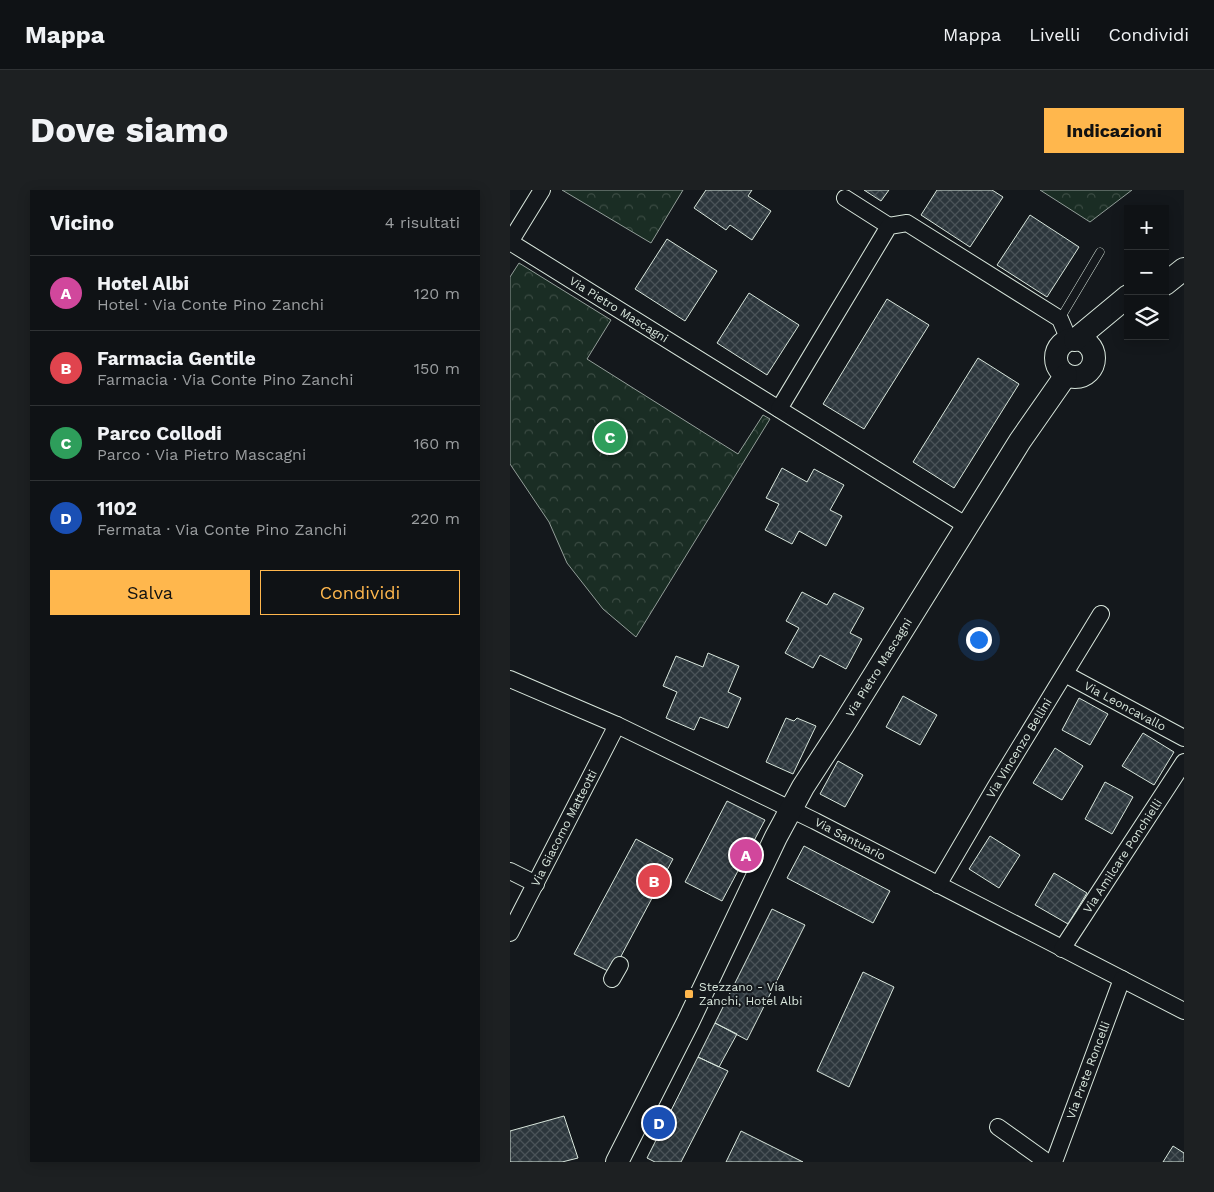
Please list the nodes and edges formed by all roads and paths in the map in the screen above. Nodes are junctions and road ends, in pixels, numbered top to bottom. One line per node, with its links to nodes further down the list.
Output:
1 (542, 190): 4 (street, Via Pietro Mascagni)
2 (844, 198): 3 (street)
3 (889, 226): 12 (street); 15 (street)
4 (510, 242): 15 (street, Via Pietro Mascagni)
5 (1100, 252): 12 (lane)
6 (1184, 252): 7 (street)
7 (1169, 264)
8 (1184, 269): 9 (street)
9 (1169, 281)
10 (1124, 298): 12 (street)
11 (1124, 317): 13 (street)
12 (1067, 331): 13 (street); 14 (street)
13 (1093, 354): 14 (street)
14 (1066, 375): 16 (street, Via Pietro Mascagni)
15 (779, 409): 16 (street, Via Pietro Mascagni)
16 (967, 526): 23 (street, Via Pietro Mascagni)
17 (1101, 614): 18 (street, Via Vincenzo Bellini)
18 (1065, 674): 21 (street, Via Leoncavallo); 26 (street, Via Vincenzo Bellini)
19 (510, 678): 20 (street, Via Santuario)
20 (617, 724): 23 (street, Via Santuario); 25 (street, Via Giacomo Matteotti)
21 (1184, 738)
22 (1184, 762): 28 (street, Via Amilcare Ponchielli)
23 (791, 809): 26 (street, Via Santuario); 34 (street, Via Pietro Mascagni)
24 (510, 871): 25 (street)
25 (536, 884): 27 (street, Via Giacomo Matteotti)
26 (938, 885): 28 (street, Via Santuario)
27 (510, 933)
28 (1062, 949): 31 (street, Via Santuario)
29 (620, 965): 30 (street)
30 (612, 979)
31 (1122, 979): 32 (street, Via Santuario); 36 (street, Via Prete Roncelli)
32 (1184, 1011)
33 (998, 1127): 35 (street)
34 (617, 1162)
35 (1047, 1162)
36 (1054, 1162)

